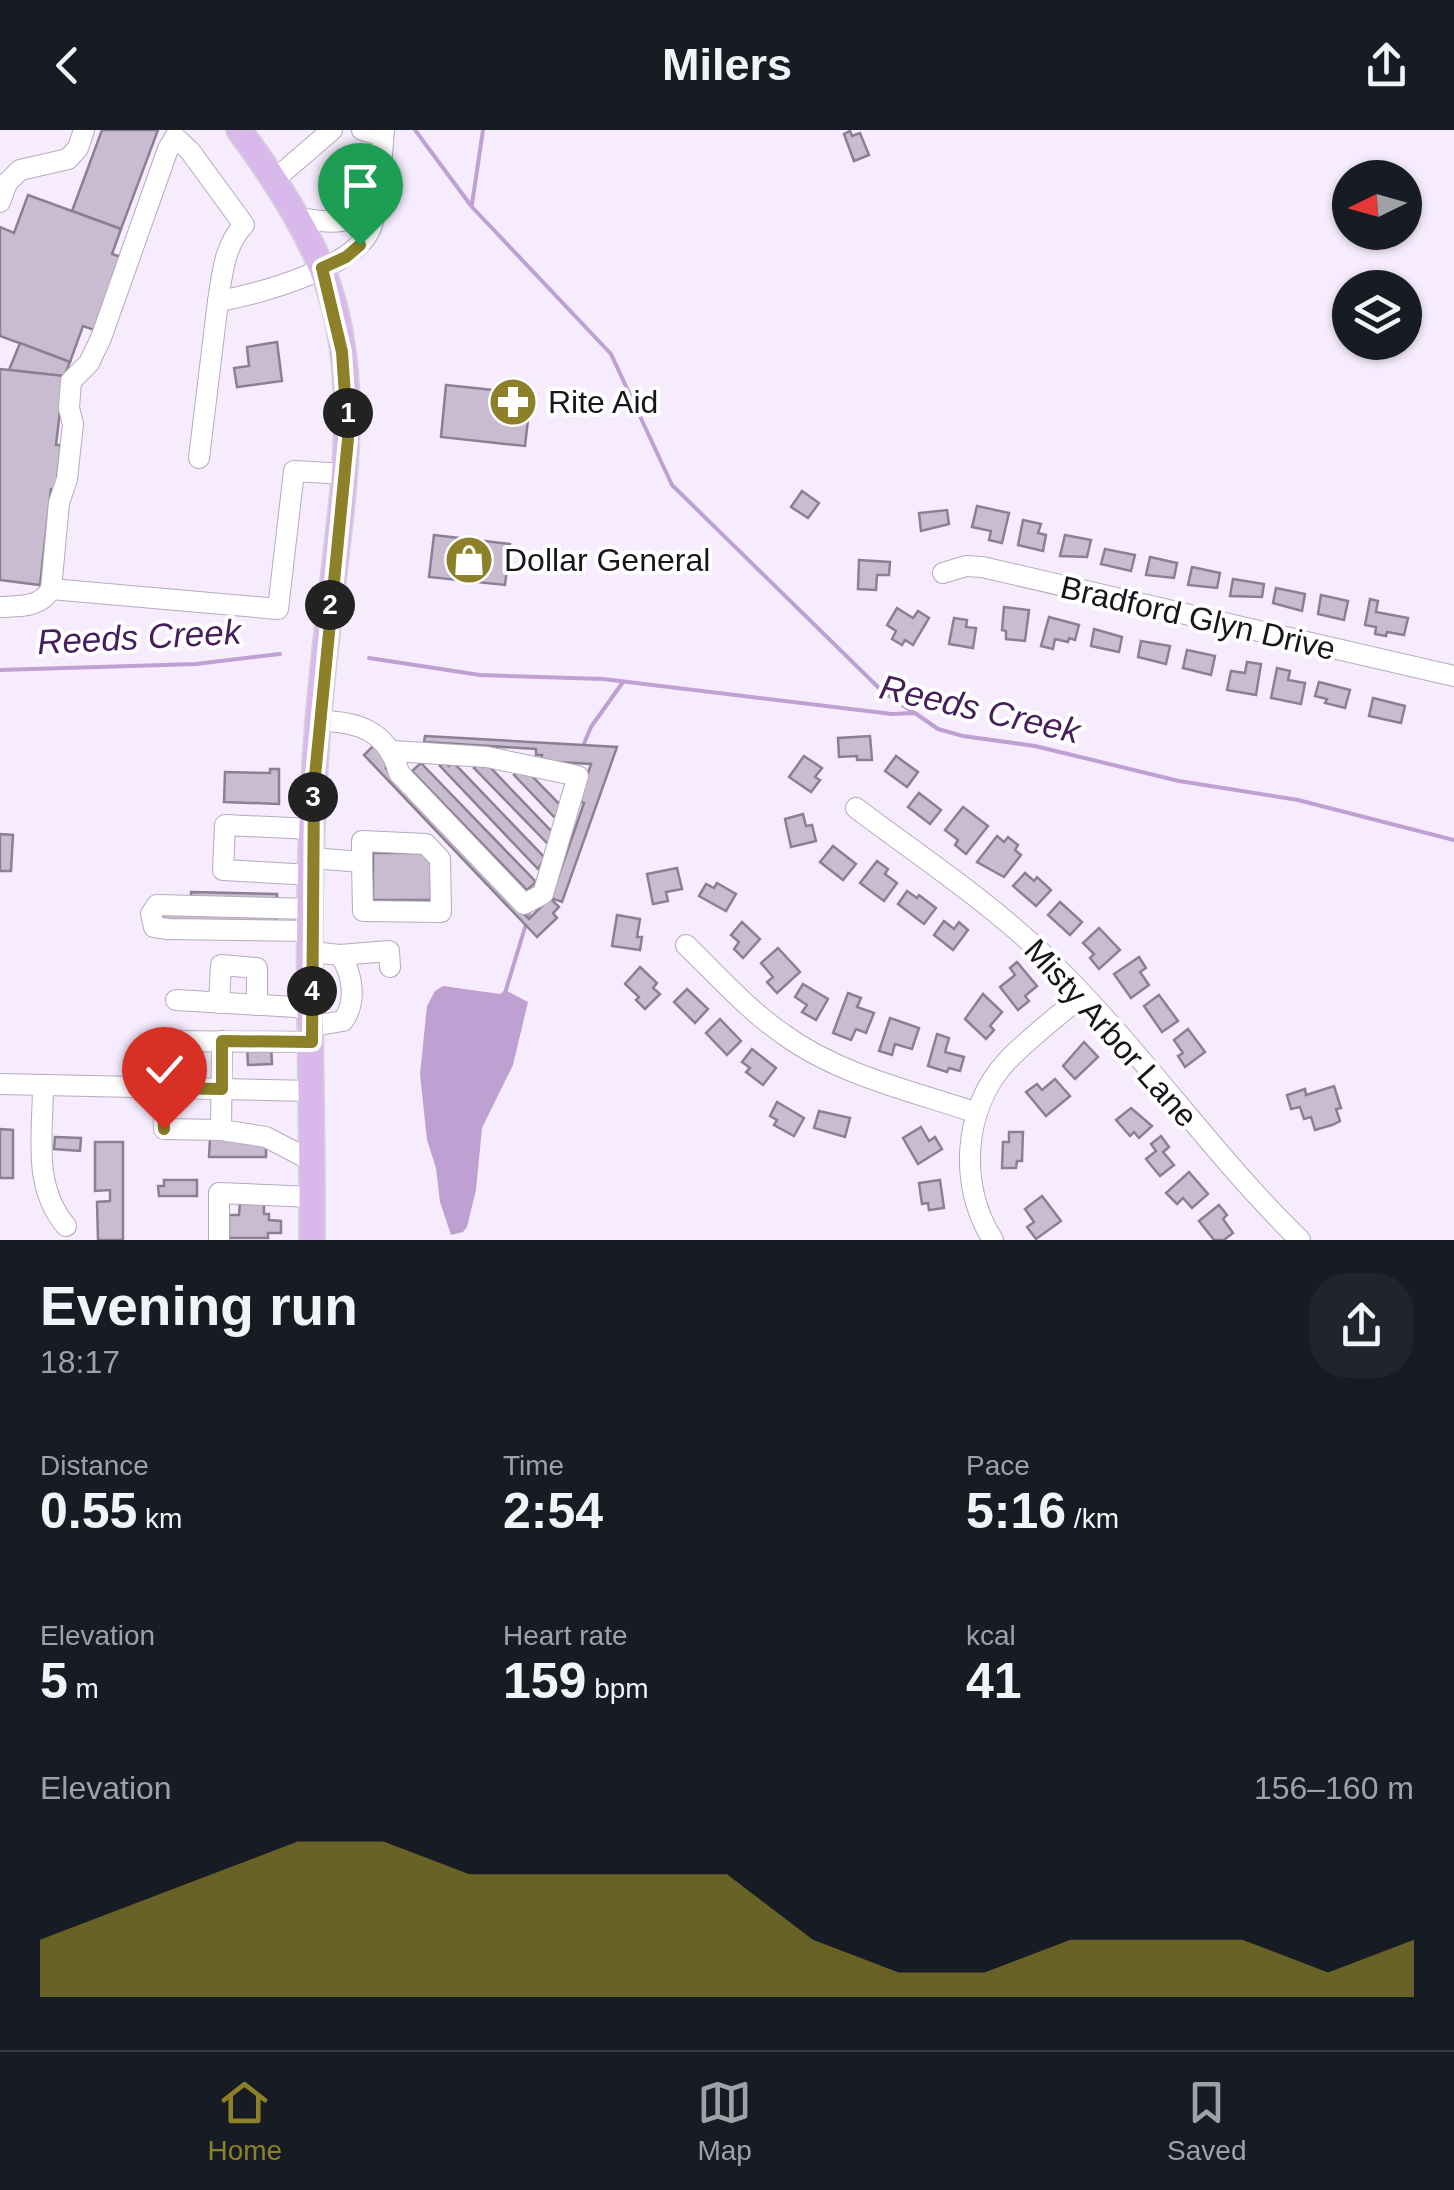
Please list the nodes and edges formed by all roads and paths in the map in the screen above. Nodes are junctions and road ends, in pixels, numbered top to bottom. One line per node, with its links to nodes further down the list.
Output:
1 (84, 130): 8 (street)
2 (239, 130): 6 (main road)
3 (362, 130): 4 (street)
4 (383, 133): 7 (street)
5 (317, 135): 6 (street)
6 (274, 180): 9 (main road)
7 (377, 196): 9 (street); 10 (street)
8 (0, 202)
9 (298, 218): 10 (main road)
10 (322, 268): 11 (street); 13 (main road)
11 (218, 302): 12 (street); 15 (street)
12 (200, 458)
13 (346, 474): 15 (street); 18 (main road)
14 (943, 573): 17 (street, Bradford Glyn Drive)
15 (50, 588): 16 (street)
16 (0, 607)
17 (1454, 676)
18 (318, 721): 19 (street); 21 (main road)
19 (393, 751): 19 (street)
20 (856, 808): 28 (street, Misty Arbor Lane)
21 (312, 829): 23 (main road); 23 (street)
22 (362, 862): 22 (street); 23 (street)
23 (312, 866): 24 (main road)
24 (312, 931): 24 (street); 26 (street); 32 (main road)
25 (686, 945): 39 (street)
26 (340, 954): 27 (street); 32 (street)
27 (390, 968)
28 (1082, 995): 39 (street); 47 (street, Misty Arbor Lane)
29 (176, 1000): 30 (street)
30 (219, 1002): 31 (street); 31 (street)
31 (257, 1005): 32 (street)
32 (312, 1026): 33 (street); 38 (main road)
33 (222, 1041): 36 (street); 37 (street)
34 (0, 1084): 35 (street)
35 (43, 1084): 36 (street); 43 (street)
36 (161, 1087): 37 (street); 40 (street)
37 (222, 1089): 38 (street); 40 (street)
38 (312, 1091): 41 (main road)
39 (977, 1113): 46 (street)
40 (221, 1130): 41 (street)
41 (312, 1161): 42 (main road)
42 (312, 1197): 44 (street); 45 (main road)
43 (66, 1226)
44 (219, 1240)
45 (312, 1240)
46 (993, 1240)
47 (1300, 1240)

